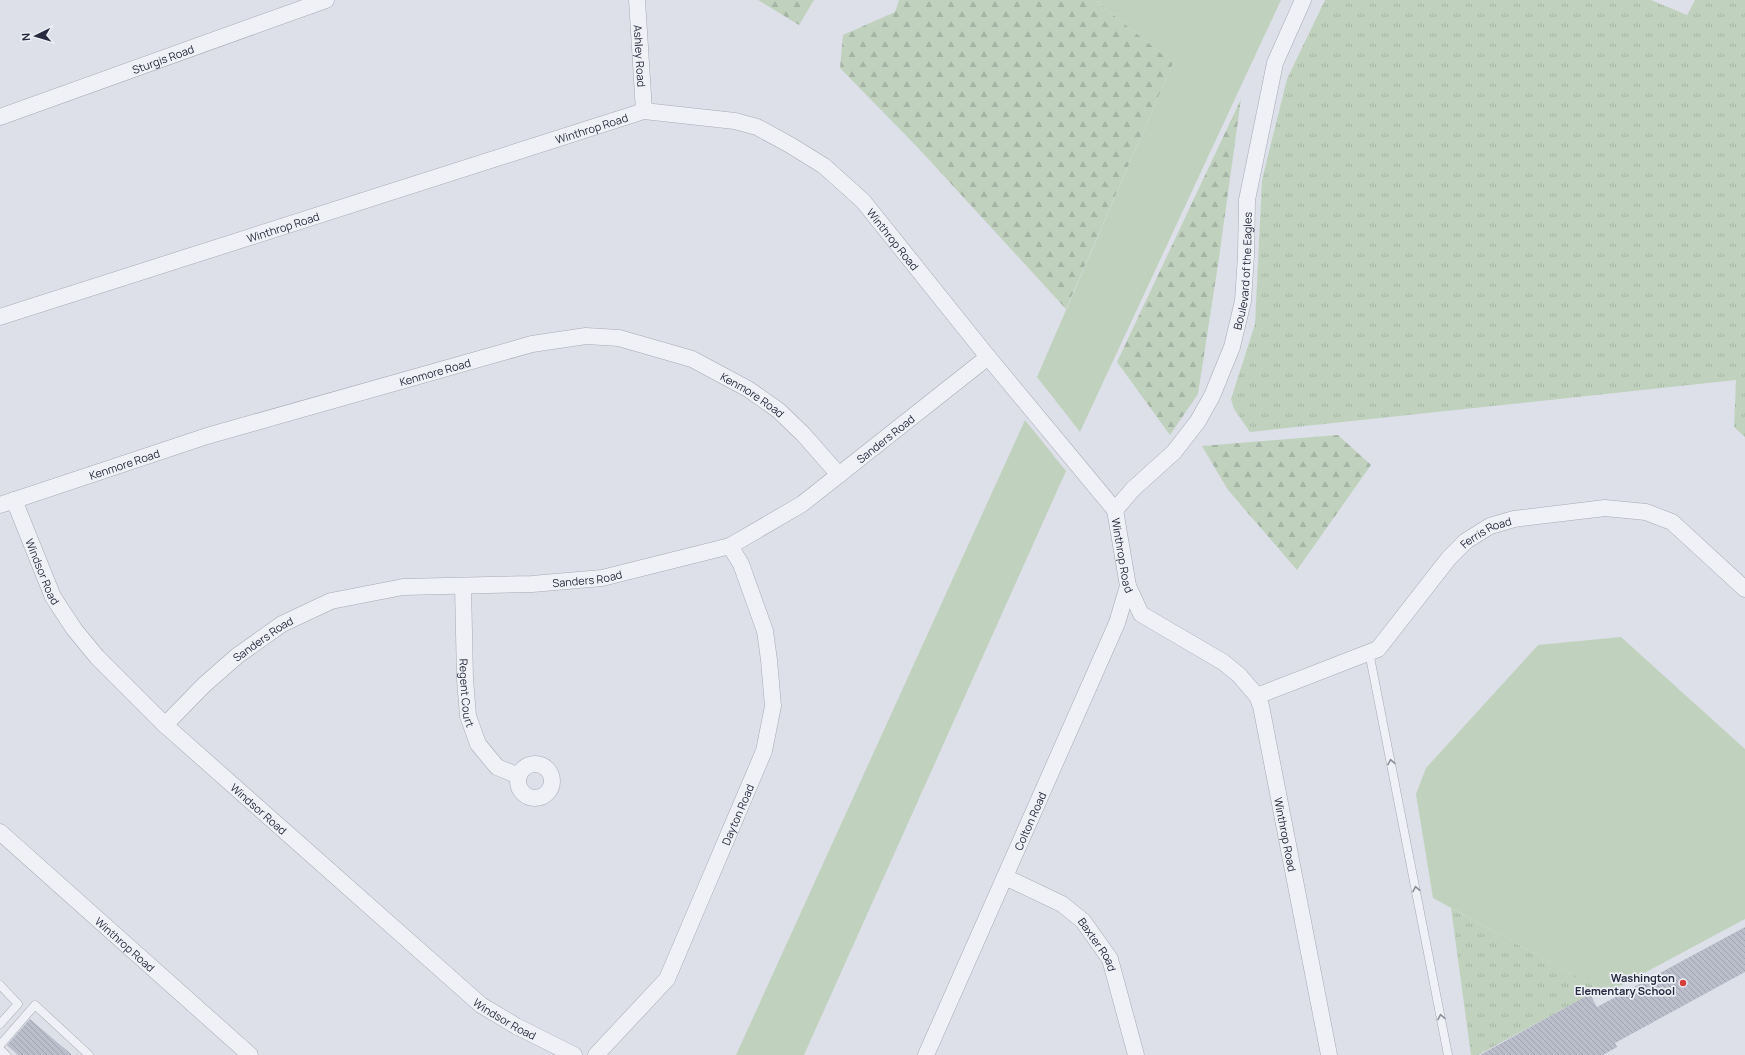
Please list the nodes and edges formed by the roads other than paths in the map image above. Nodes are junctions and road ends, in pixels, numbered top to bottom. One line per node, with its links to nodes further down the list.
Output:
1 (326, 0): 5 (street, Sturgis Road)
2 (637, 0): 4 (street, Ashley Road)
3 (1303, 0): 10 (street, Boulevard of the Eagles)
4 (644, 111): 6 (street, Winthrop Road); 7 (street, Winthrop Road)
5 (0, 117)
6 (0, 317)
7 (988, 357): 8 (street, Sanders Road); 10 (street, Winthrop Road)
8 (839, 475): 9 (street, Kenmore Road); 11 (street, Sanders Road)
9 (7, 502): 17 (street, Windsor Road)
10 (1116, 510): 13 (street, Winthrop Road)
11 (730, 546): 12 (street, Sanders Road); 29 (street, Dayton Road)
12 (463, 586): 17 (street, Sanders Road); 18 (street, Regent Court)
13 (1128, 586): 16 (street, Winthrop Road); 20 (street, Colton Road)
14 (1745, 590): 15 (street, Ferris Road)
15 (1370, 652): 16 (street, Ferris Road); 33 (lane, one-way to 15)
16 (1257, 696): 32 (street, Winthrop Road)
17 (165, 725): 28 (street, Windsor Road)
18 (519, 776)
19 (0, 832): 27 (street, Winthrop Road)
20 (1005, 877): 30 (street, Colton Road); 31 (street, Baxter Road)
21 (0, 985): 22 (lane)
22 (0, 1024)
23 (0, 1045): 26 (lane)
24 (0, 1049): 25 (lane)
25 (6, 1055)
26 (89, 1055)
27 (250, 1055)
28 (574, 1055)
29 (596, 1055)
30 (926, 1055)
31 (1136, 1055)
32 (1329, 1055)
33 (1448, 1055)

